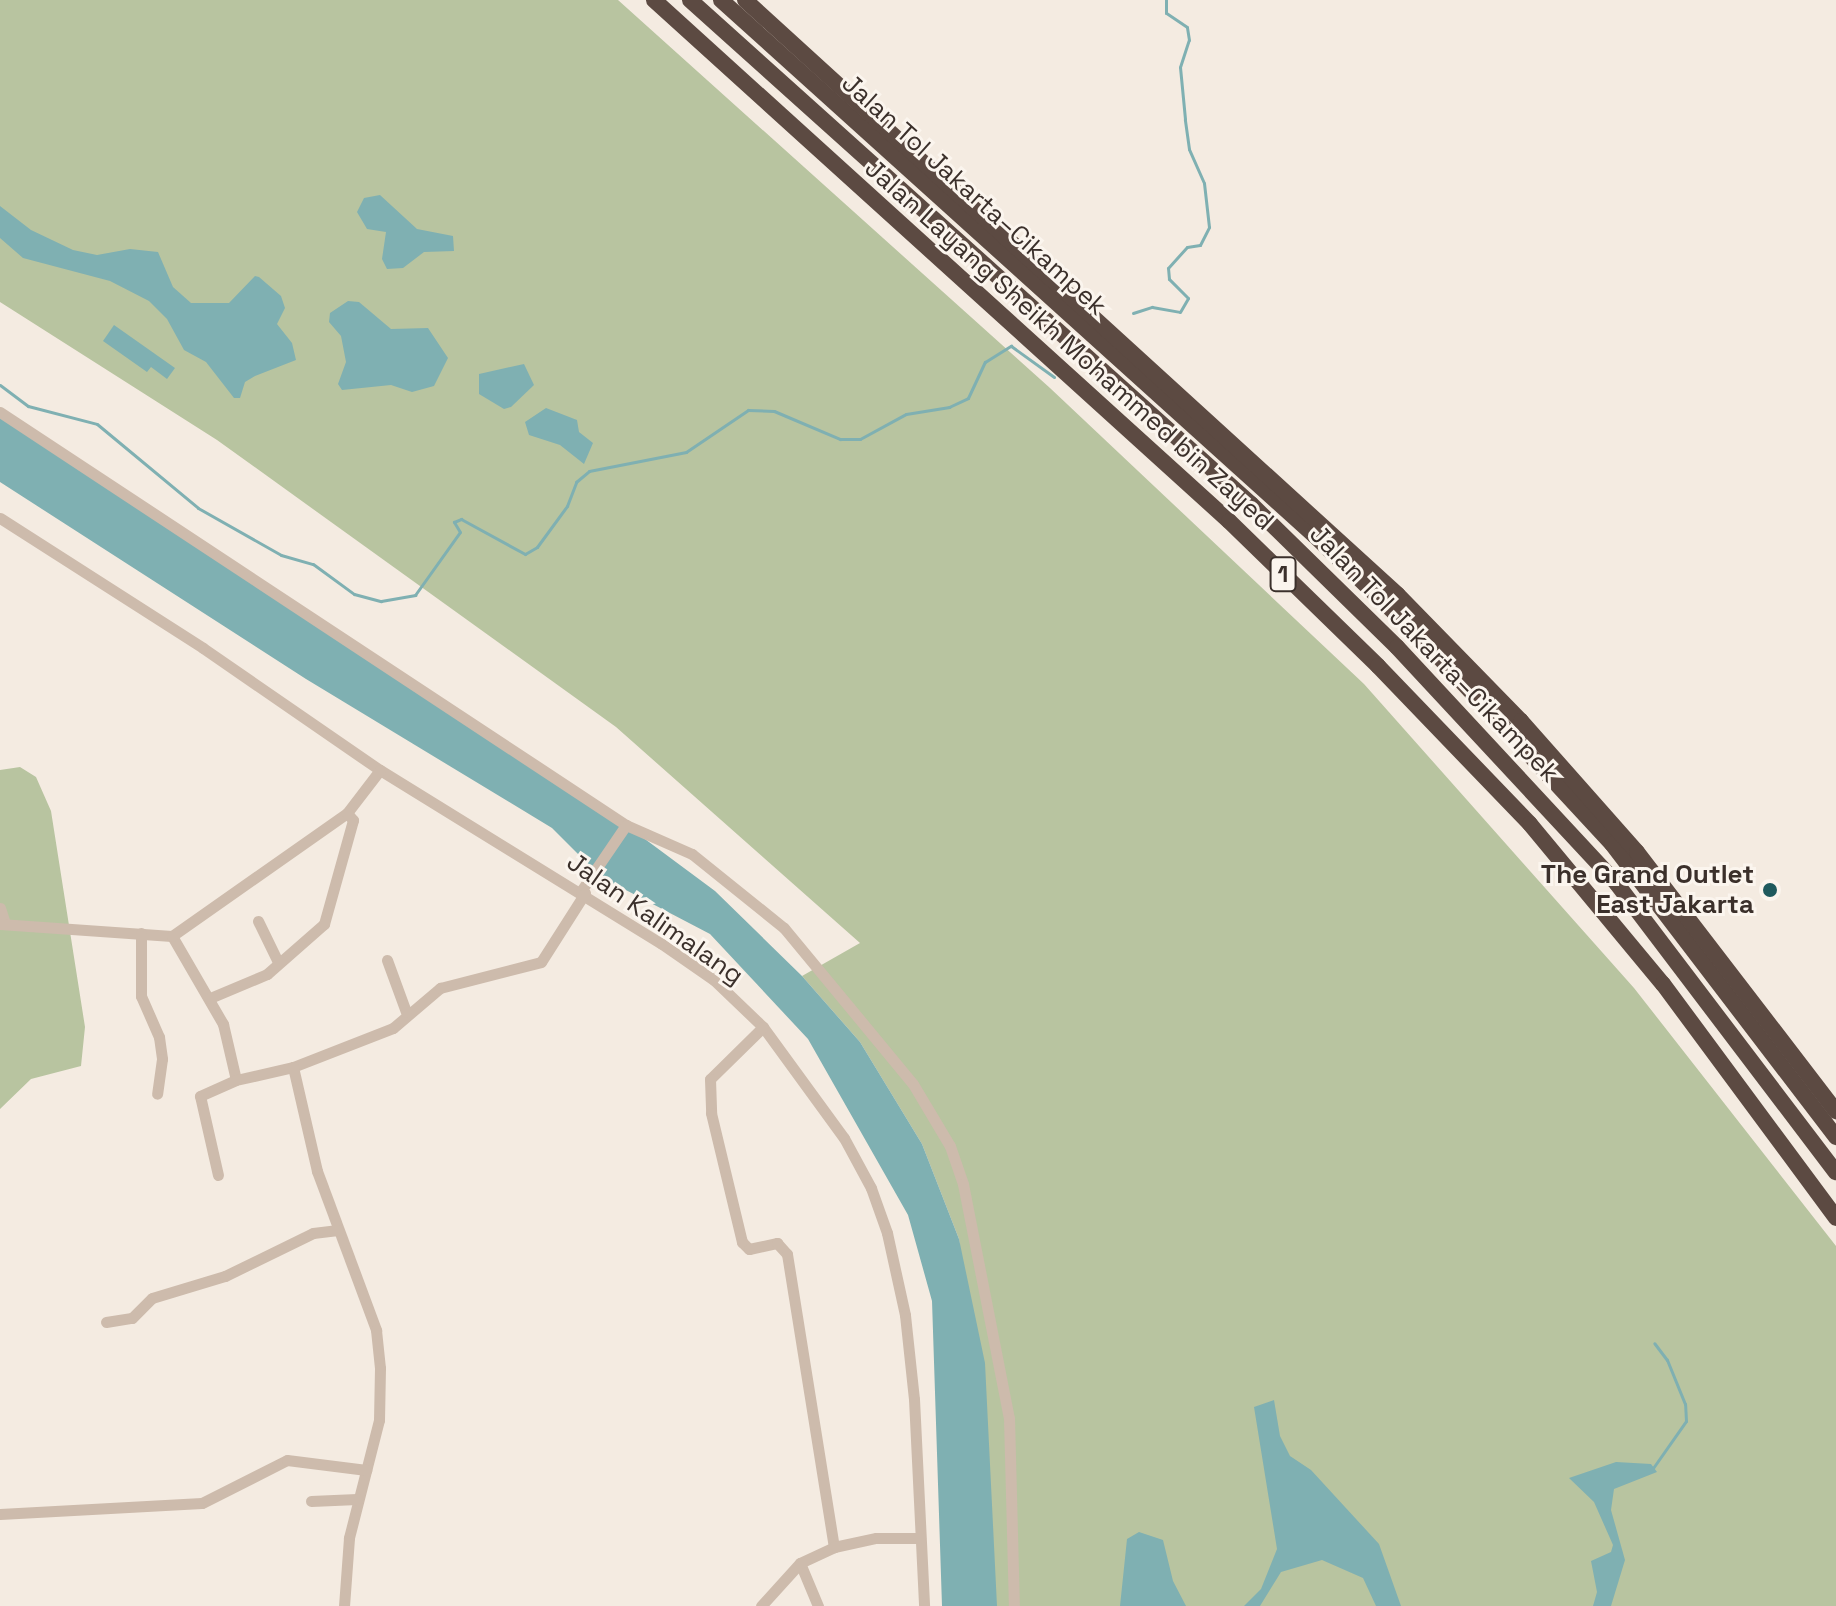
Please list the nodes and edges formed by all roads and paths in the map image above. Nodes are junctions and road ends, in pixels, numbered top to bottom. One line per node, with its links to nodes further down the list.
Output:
1 (654, 0): 28 (highway, Jalan Layang Sheikh Mohammed bin Zayed / 1)
2 (690, 0): 26 (highway, Jalan Tol Jakarta–Cikampek / 1)
3 (721, 0): 25 (highway, Jalan Tol Jakarta–Cikampek / 1)
4 (745, 0): 24 (highway, Jalan Layang Sheikh Mohammed bin Zayed)
5 (0, 412): 9 (street)
6 (0, 518): 7 (street, Jalan Kalimalang)
7 (380, 770): 8 (street); 10 (street, Jalan Kalimalang)
8 (347, 813): 15 (street); 17 (street)
9 (624, 828): 10 (street); 42 (street)
10 (584, 889): 19 (street); 20 (street, Jalan Kalimalang)
11 (0, 908): 13 (street)
12 (258, 921): 17 (street)
13 (2, 924): 14 (street)
14 (141, 933): 15 (street); 23 (street)
15 (172, 936): 18 (street)
16 (387, 960): 19 (street)
17 (278, 962): 18 (street)
18 (210, 998): 22 (street)
19 (406, 1012): 21 (street)
20 (763, 1027): 35 (street, Jalan Kalimalang); 36 (street)
21 (293, 1067): 22 (street); 29 (street)
22 (236, 1080): 27 (street)
23 (157, 1094)
24 (1836, 1111)
25 (1836, 1137)
26 (1836, 1172)
27 (218, 1175)
28 (1836, 1218)
29 (338, 1230): 30 (street); 31 (street)
30 (106, 1322)
31 (366, 1470): 32 (street); 34 (street)
32 (357, 1499): 33 (street); 38 (street)
33 (311, 1501)
34 (0, 1514)
35 (920, 1538): 36 (street); 41 (street, Jalan Kalimalang)
36 (834, 1547): 37 (street)
37 (800, 1563): 39 (street); 40 (street)
38 (344, 1606)
39 (761, 1606)
40 (818, 1606)
41 (924, 1606)
42 (1014, 1606)

